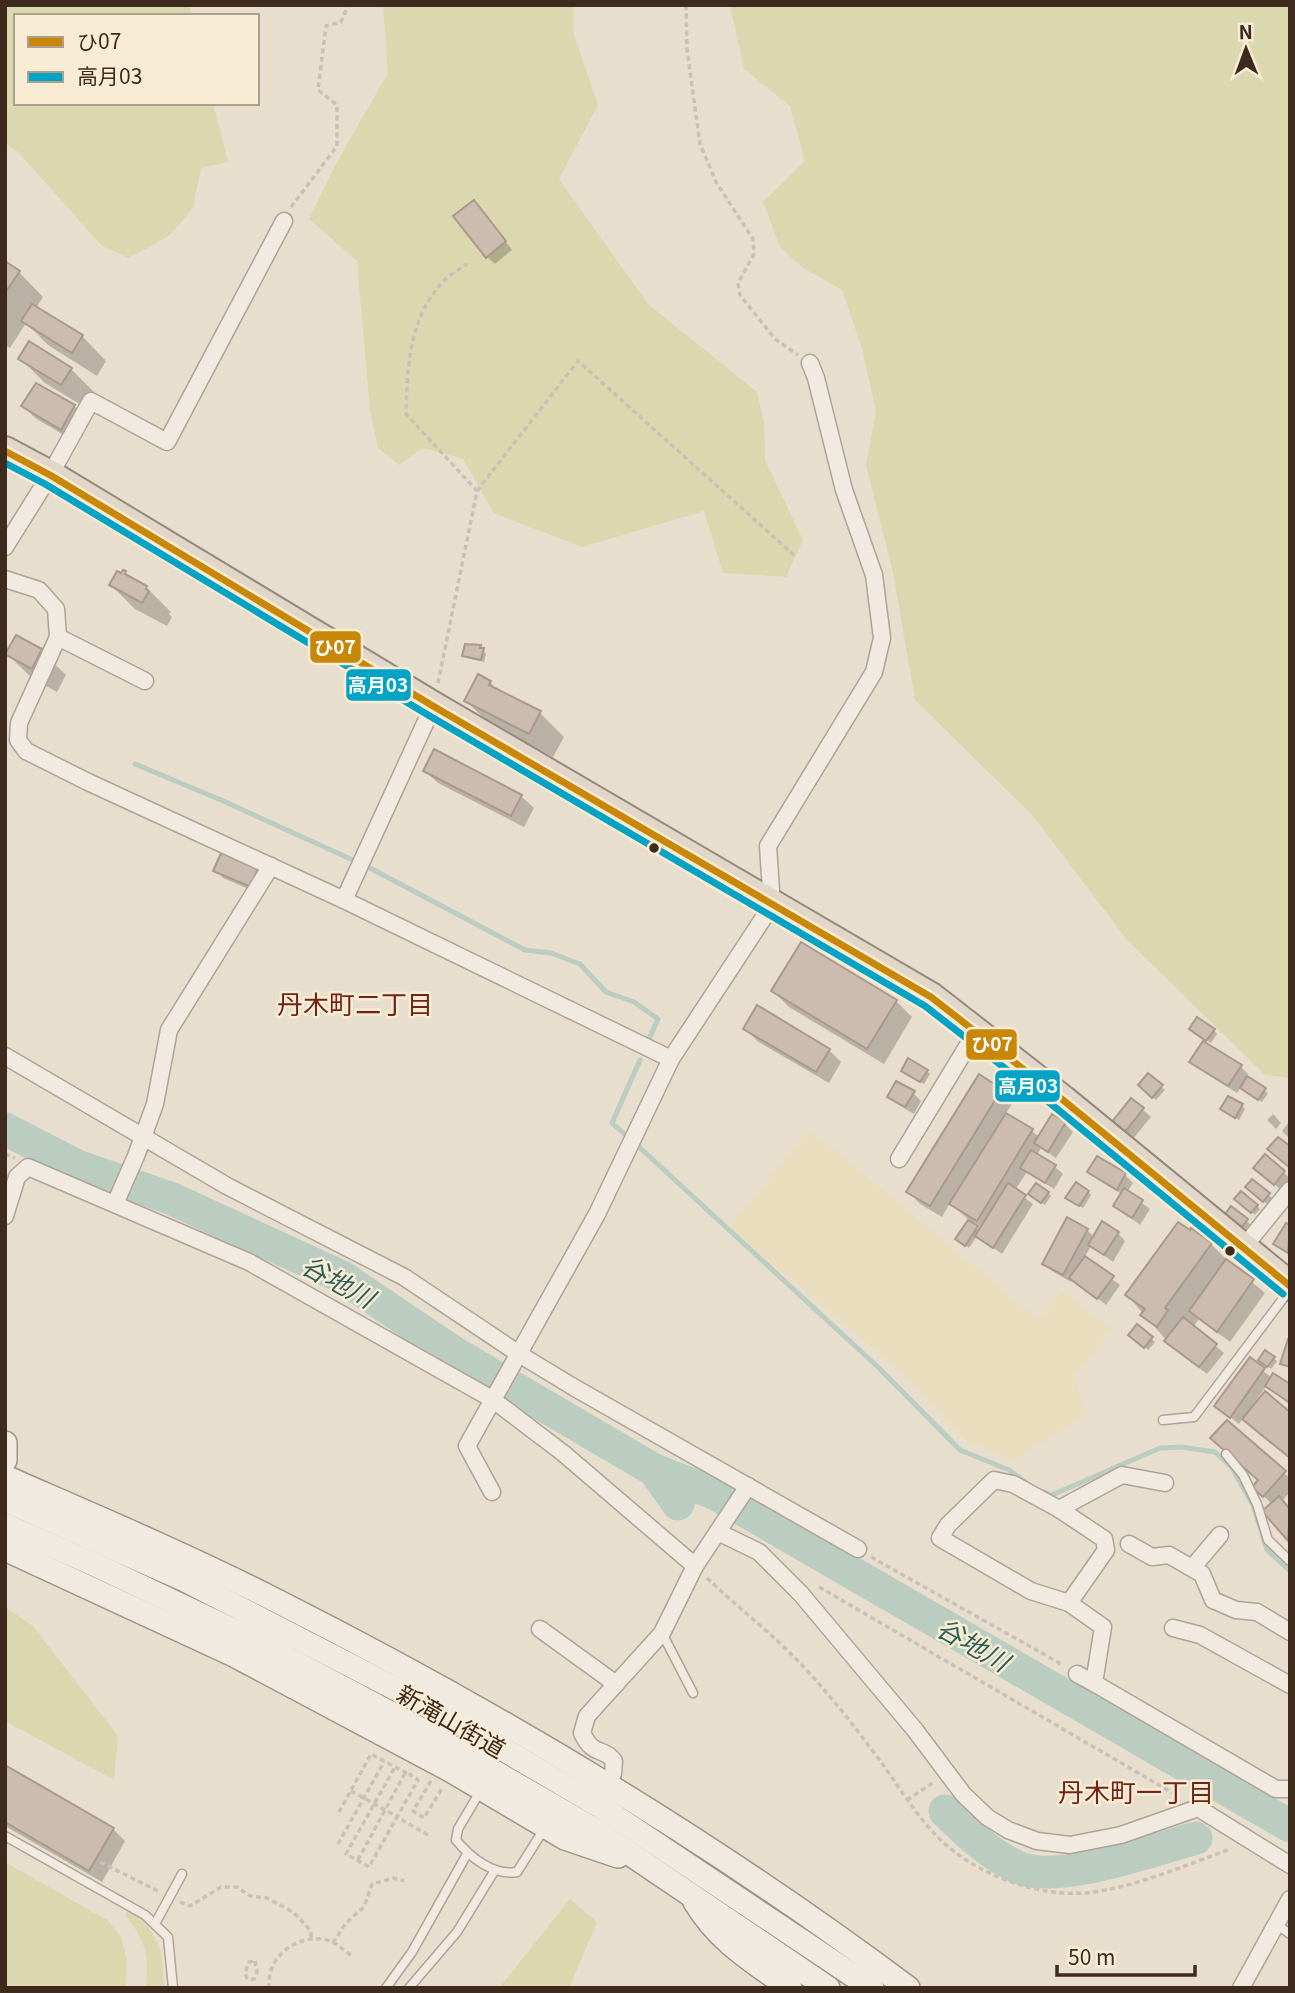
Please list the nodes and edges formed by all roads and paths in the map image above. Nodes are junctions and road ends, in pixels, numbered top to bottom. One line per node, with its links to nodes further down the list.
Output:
1 (348, 5): 3 (path)
2 (686, 5): 5 (path)
3 (284, 221): 7 (street)
4 (467, 264): 8 (path)
5 (810, 363): 17 (street)
6 (5, 451): 7 (highway)
7 (50, 475): 9 (street); 14 (highway)
8 (477, 491): 10 (path); 14 (path)
9 (5, 547)
10 (795, 556)
11 (5, 579): 12 (street)
12 (58, 637): 13 (street); 15 (street)
13 (145, 681)
14 (433, 706): 16 (street); 17 (highway)
15 (271, 866): 16 (street); 21 (street)
16 (344, 900): 20 (street)
17 (772, 905): 18 (highway); 20 (street)
18 (975, 1032): 22 (street); 27 (highway)
19 (5, 1056): 21 (street)
20 (671, 1059): 29 (street)
21 (143, 1137): 25 (street); 29 (street)
22 (900, 1159)
23 (11, 1175): 25 (street); 26 (street)
24 (1290, 1189): 27 (street)
25 (118, 1199): 30 (street)
26 (5, 1216)
27 (1243, 1248): 28 (highway)
28 (1290, 1288): 31 (lane)
29 (517, 1358): 30 (street); 37 (street)
30 (494, 1397): 38 (street); 48 (street)
31 (1163, 1420)
32 (5, 1443): 34 (main road)
33 (1226, 1454): 47 (lane)
34 (5, 1460)
35 (5, 1477): 68 (main road)
36 (1166, 1483): 40 (street)
37 (746, 1489): 42 (street); 46 (street)
38 (492, 1492)
39 (5, 1500): 106 (main road, 新滝山街道)
40 (1059, 1509): 51 (street); 51 (street)
41 (5, 1525): 87 (main road, 新滝山街道)
42 (721, 1528): 48 (street); 65 (street)
43 (1220, 1535): 49 (street)
44 (1129, 1544): 49 (street)
45 (5, 1549): 69 (main road)
46 (858, 1549): 56 (path)
47 (1290, 1562)
48 (695, 1566): 55 (street)
49 (1192, 1568): 54 (street)
50 (815, 1585): 75 (path)
51 (1069, 1603): 57 (street)
52 (540, 1629): 58 (street)
53 (1173, 1629): 59 (street)
54 (1290, 1632)
55 (662, 1633): 58 (street); 60 (lane)
56 (1077, 1674): 57 (street)
57 (1094, 1683): 70 (street)
58 (615, 1684): 68 (street)
59 (1290, 1685)
60 (693, 1693)
61 (384, 1762): 62 (path); 71 (path); 72 (path)
62 (395, 1768): 64 (path); 74 (path)
63 (413, 1769): 64 (path)
64 (407, 1774): 76 (path); 78 (path)
65 (947, 1774): 73 (path); 75 (street)
66 (432, 1780): 67 (path)
67 (447, 1780)
68 (604, 1784): 107 (main road)
69 (482, 1788): 79 (main road); 83 (lane)
70 (1290, 1789)
71 (351, 1791): 72 (path); 77 (path)
72 (364, 1798): 74 (path); 82 (path)
73 (907, 1800)
74 (374, 1804): 76 (path); 84 (path)
75 (1198, 1808): 86 (street)
76 (385, 1810): 78 (path); 84 (path)
77 (340, 1812)
78 (397, 1817): 80 (path); 84 (path)
79 (546, 1826): 87 (main road); 88 (lane)
80 (428, 1835)
81 (5, 1836): 94 (lane)
82 (338, 1844)
83 (467, 1854): 88 (lane); 102 (lane)
84 (358, 1860)
85 (100, 1861): 92 (path)
86 (1290, 1865)
87 (647, 1866): 91 (main road, 新滝山街道)
88 (495, 1870): 103 (lane)
89 (182, 1874): 92 (lane)
90 (404, 1881): 97 (path)
91 (690, 1893): 104 (main road); 105 (main road, 新滝山街道)
92 (170, 1897): 94 (lane); 96 (path)
93 (1290, 1899): 95 (street)
94 (155, 1924): 100 (lane)
95 (1283, 1929): 108 (street)
96 (311, 1940): 97 (path); 101 (path)
97 (333, 1943): 98 (path)
98 (353, 1957)
99 (257, 1972): 99 (path)
100 (173, 1988)
101 (269, 1988)
102 (386, 1988)
103 (409, 1988)
104 (790, 1988)
105 (828, 1988)
106 (872, 1988)
107 (908, 1988)
108 (1241, 1988)

